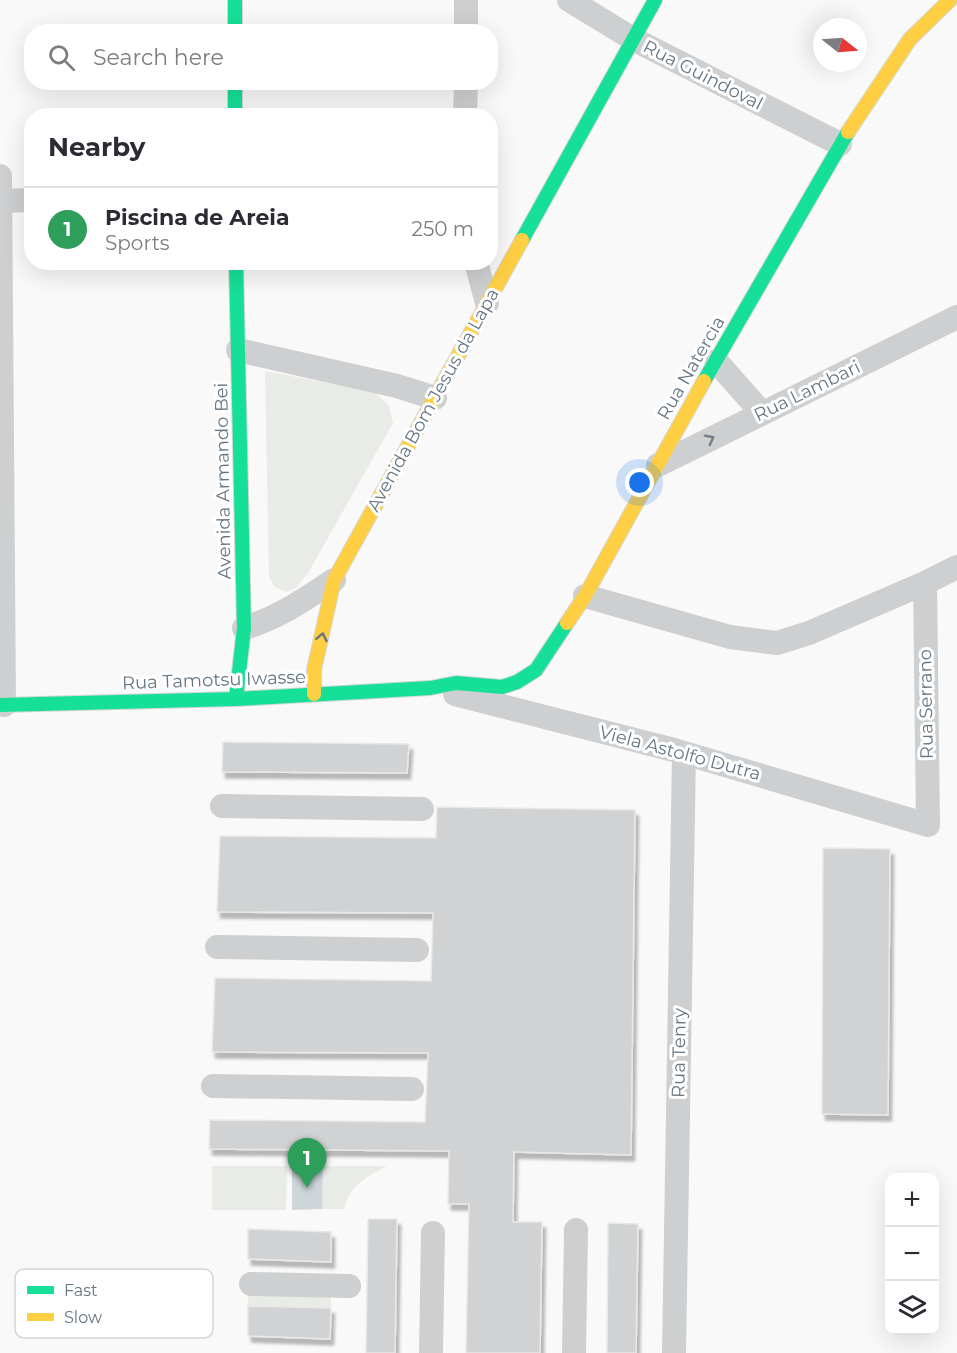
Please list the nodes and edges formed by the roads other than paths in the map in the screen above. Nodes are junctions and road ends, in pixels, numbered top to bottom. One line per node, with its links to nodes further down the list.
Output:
1 (235, 0): 6 (street)
2 (466, 0): 7 (street)
3 (569, 0): 8 (street, Rua Guindoval)
4 (655, 0): 8 (street, Avenida Bom Jesus da Lapa)
5 (950, 0): 13 (street, Rua Natercia)
6 (235, 24)
7 (466, 24)
8 (633, 39): 13 (street, Rua Guindoval); 19 (street, Avenida Bom Jesus da Lapa)
9 (235, 90): 11 (street)
10 (465, 90): 12 (street)
11 (235, 108)
12 (465, 108)
13 (840, 144): 22 (street, Rua Natercia)
14 (0, 176): 15 (street)
15 (0, 201): 16 (street); 34 (street)
16 (24, 201)
17 (236, 270): 21 (street, Avenida Armando Bei)
18 (478, 270): 19 (street)
19 (487, 303): 23 (street, Avenida Bom Jesus da Lapa)
20 (957, 316): 24 (street, Rua Lambari)
21 (238, 350): 23 (street); 30 (street, Avenida Armando Bei)
22 (716, 361): 24 (street); 25 (street, Rua Natercia)
23 (435, 398): 27 (street, Avenida Bom Jesus da Lapa)
24 (762, 413): 25 (street, Rua Lambari, one-way to 24)
25 (658, 465): 29 (street, Rua Natercia)
26 (957, 567): 28 (street)
27 (334, 580): 30 (street, Avenida Bom Jesus da Lapa); 32 (street, Avenida Bom Jesus da Lapa, one-way to 27)
28 (925, 583): 29 (street); 38 (street, Rua Serrano)
29 (585, 596): 31 (street, Rua Natercia)
30 (244, 628): 33 (street, Avenida Armando Bei)
31 (430, 688): 32 (street, Rua Tamotsu Iwasse); 35 (street, Viela Astolfo Dutra)
32 (314, 694): 33 (street, Rua Tamotsu Iwasse)
33 (236, 699): 34 (street, Rua Tamotsu Iwasse)
34 (2, 705)
35 (684, 753): 38 (street, Viela Astolfo Dutra); 49 (street, Rua Tenry)
36 (222, 806): 37 (street)
37 (422, 809)
38 (928, 825)
39 (217, 947): 40 (street)
40 (417, 950)
41 (213, 1086): 42 (street)
42 (412, 1089)
43 (576, 1230): 48 (street)
44 (433, 1233): 47 (street)
45 (251, 1284): 46 (street)
46 (348, 1286)
47 (431, 1353)
48 (574, 1353)
49 (674, 1353)

